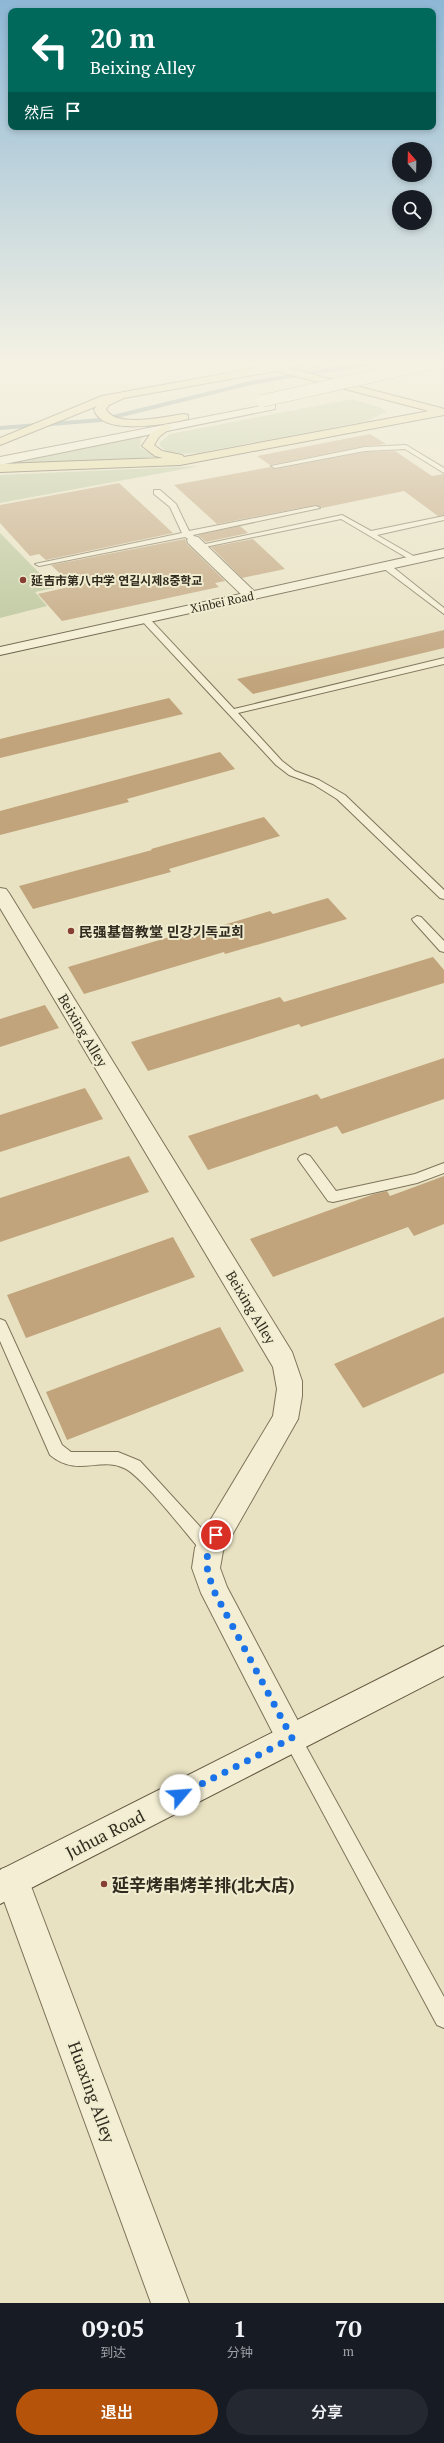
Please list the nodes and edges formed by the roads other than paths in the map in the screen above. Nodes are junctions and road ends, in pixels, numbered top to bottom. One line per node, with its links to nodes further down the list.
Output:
1 (157, 492): 5 (lane)
2 (316, 508): 5 (lane)
3 (444, 518): 4 (lane)
4 (369, 534): 5 (lane); 7 (lane)
5 (193, 540): 8 (lane); 10 (street)
6 (444, 553): 7 (street, Xinbei Road)
7 (414, 560): 9 (street, Xinbei Road)
8 (39, 564)
9 (386, 566): 10 (street, Xinbei Road); 11 (lane)
10 (251, 596): 12 (street, Xinbei Road)
11 (444, 612)
12 (145, 619): 13 (street, Xinbei Road); 15 (lane)
13 (0, 652)
14 (444, 661): 15 (lane)
15 (232, 712): 17 (lane)
16 (0, 893): 23 (street, Beixing Alley)
17 (444, 896)
18 (417, 919): 19 (lane)
19 (444, 948)
20 (306, 1159): 21 (lane)
21 (444, 1168)
22 (0, 1325): 23 (lane)
23 (209, 1548): 25 (street, Beixing Alley)
24 (444, 1660): 25 (street, Juhua Road)
25 (292, 1738): 26 (street, Juhua Road); 27 (lane)
26 (4, 1884): 28 (street, Huaxing Alley)
27 (444, 2018)
28 (170, 2303)

